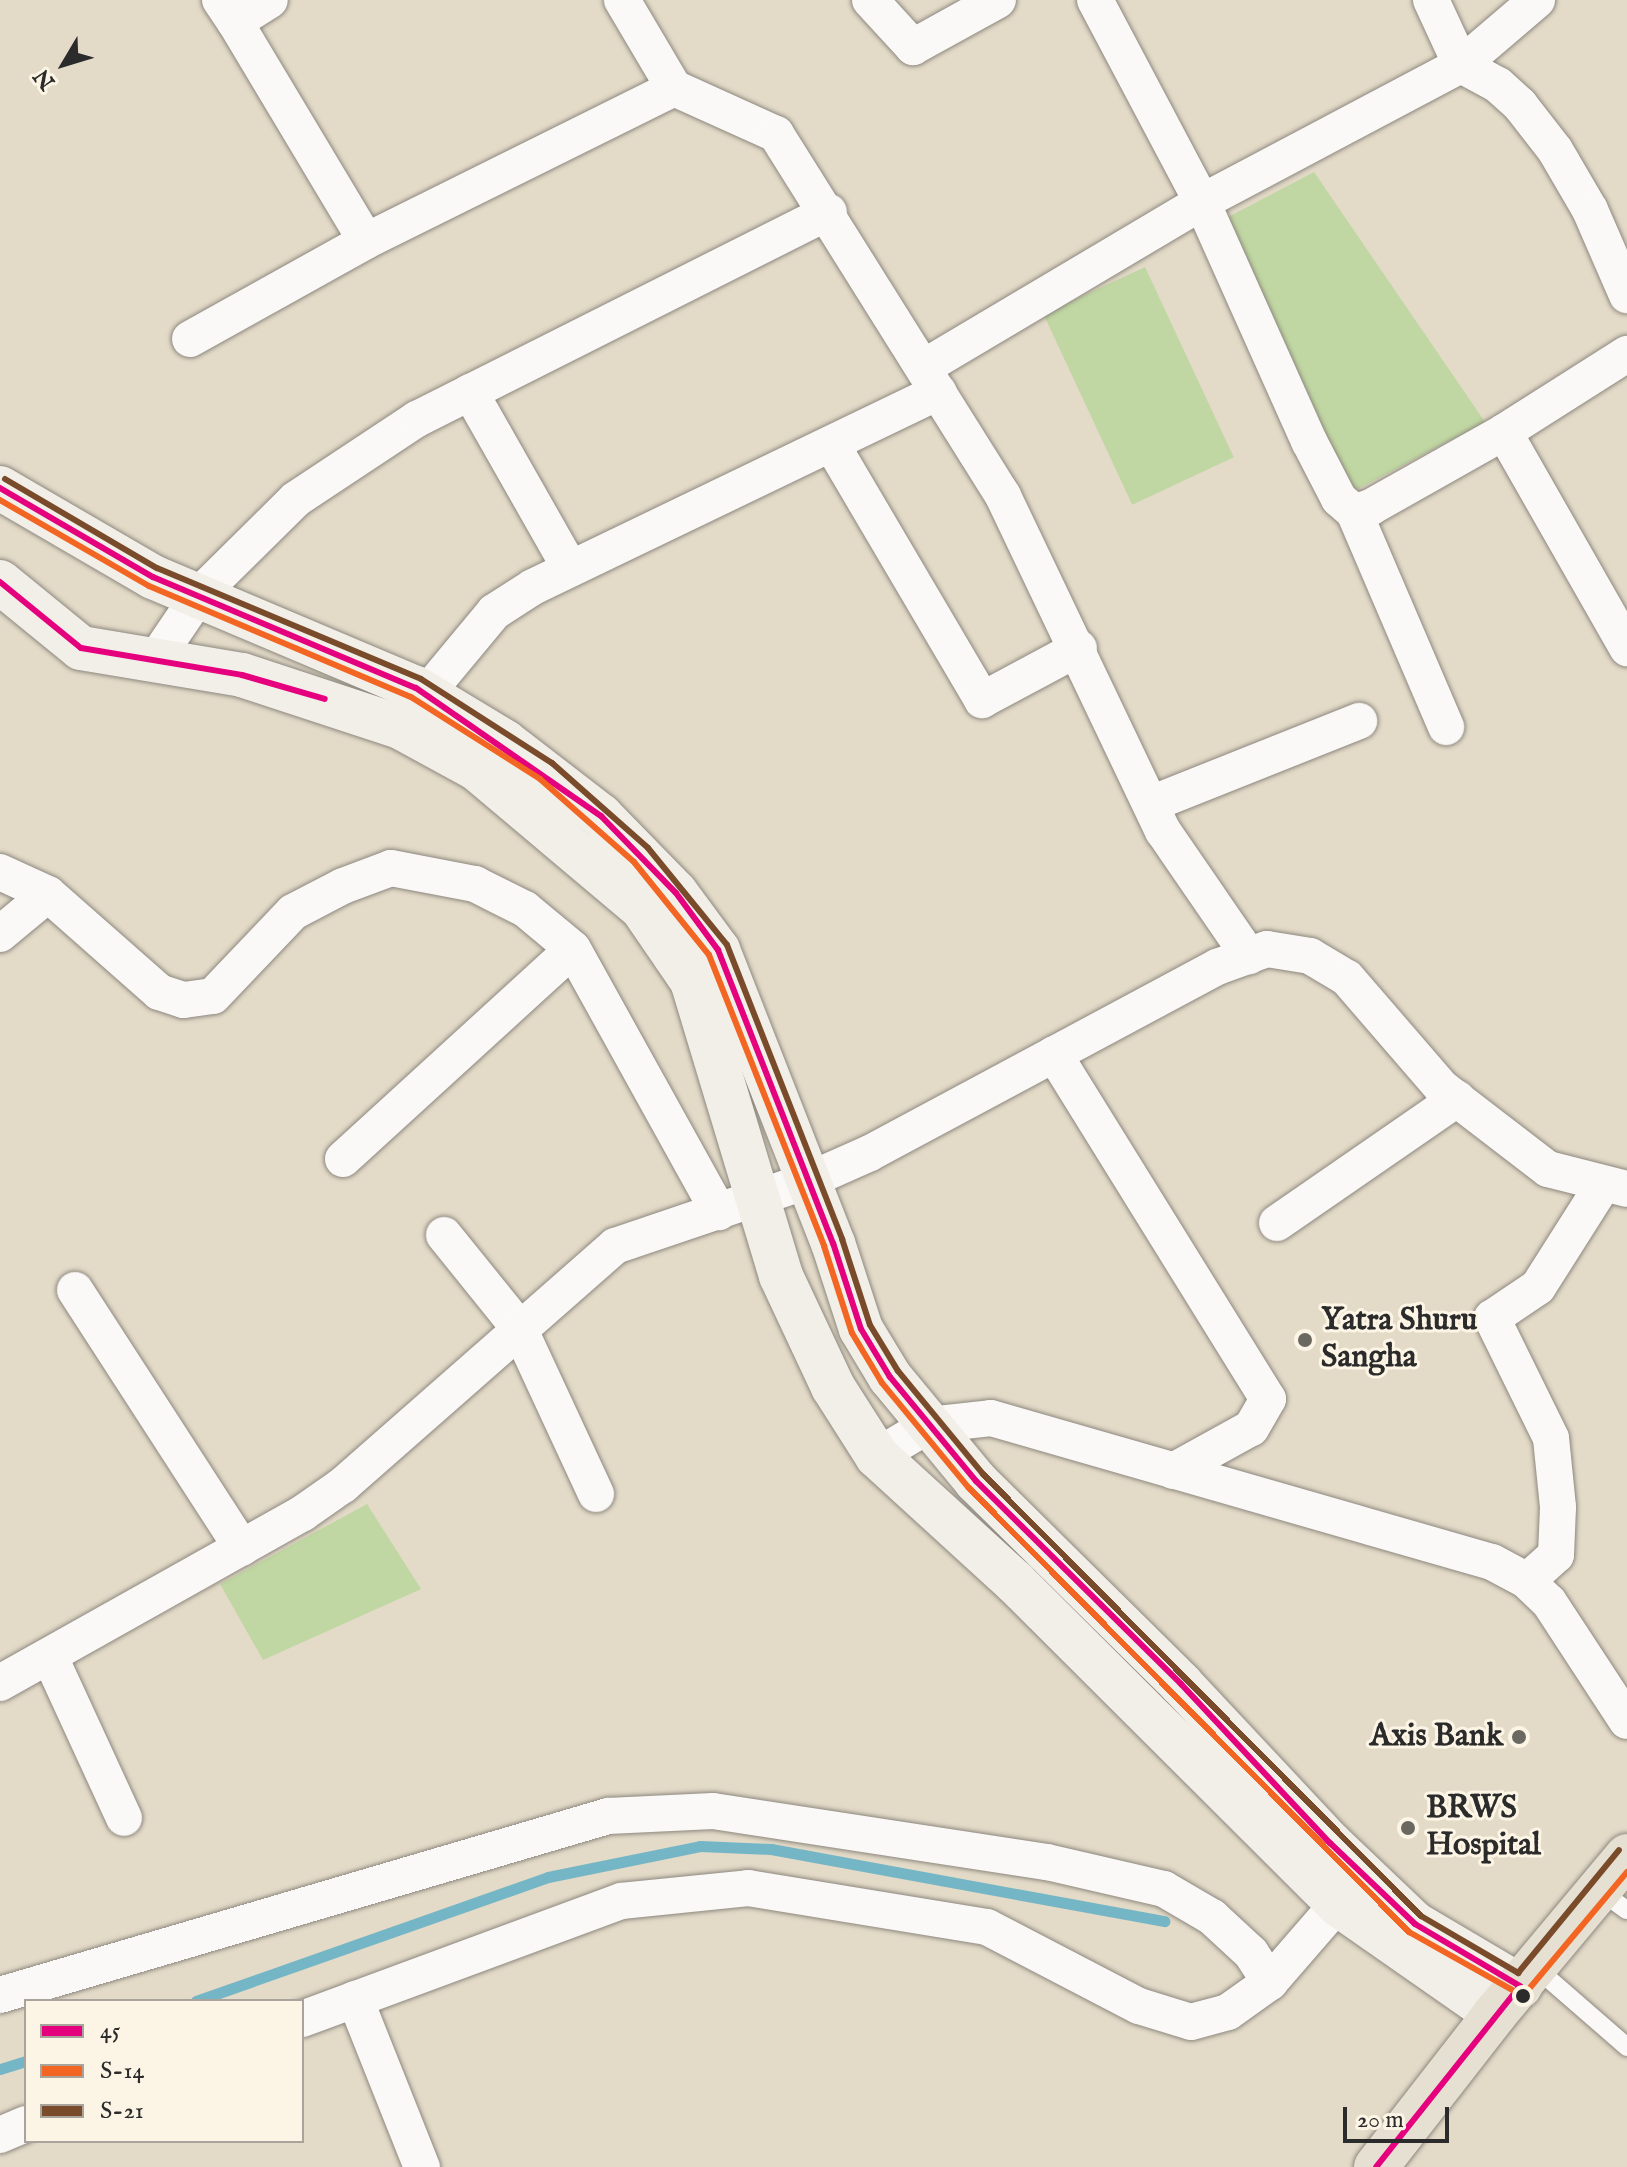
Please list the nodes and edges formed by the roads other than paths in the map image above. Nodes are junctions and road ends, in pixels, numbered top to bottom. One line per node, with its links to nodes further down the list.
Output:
1 (270, 0): 8 (street)
2 (622, 0): 10 (street)
3 (870, 0): 4 (street)
4 (998, 0)
5 (1095, 0): 11 (street)
6 (1431, 0): 9 (street)
7 (1537, 0): 9 (street)
8 (227, 11): 13 (street)
9 (1461, 65): 11 (street); 14 (street)
10 (674, 88): 12 (street); 13 (street)
11 (1202, 202): 17 (street); 22 (street)
12 (829, 212): 17 (street); 18 (street)
13 (366, 241): 15 (street)
14 (1627, 295)
15 (190, 339)
16 (1627, 354): 19 (street)
17 (932, 380): 20 (street); 26 (street)
18 (470, 392): 23 (street); 25 (street)
19 (1504, 432): 22 (street); 27 (street)
20 (832, 445): 23 (street); 26 (street)
21 (0, 488): 25 (main road)
22 (1354, 512): 31 (street)
23 (570, 568): 29 (street)
24 (0, 582): 28 (main road)
25 (199, 595): 28 (street); 29 (main road)
26 (1079, 648): 32 (street)
27 (1627, 648)
28 (153, 663): 43 (main road)
29 (426, 694): 41 (main road)
30 (1359, 721): 32 (street)
31 (1446, 727)
32 (1153, 803): 37 (street)
33 (0, 872): 34 (street)
34 (48, 894): 35 (street); 36 (street)
35 (0, 934)
36 (573, 949): 40 (street); 43 (street)
37 (1249, 956): 38 (street); 39 (street)
38 (1054, 1054): 41 (street); 50 (street)
39 (1457, 1099): 42 (street); 44 (street)
40 (343, 1159)
41 (807, 1181): 43 (street); 48 (main road)
42 (1614, 1187): 53 (street)
43 (738, 1206): 47 (street); 49 (main road)
44 (1277, 1223)
45 (444, 1235): 47 (street)
46 (75, 1290): 52 (street)
47 (519, 1328): 51 (street); 52 (street)
48 (929, 1425): 49 (street); 50 (street); 59 (main road)
49 (877, 1456): 59 (main road)
50 (1173, 1471): 53 (street)
51 (596, 1494)
52 (242, 1548): 54 (street)
53 (1527, 1581): 56 (street)
54 (50, 1657): 55 (street); 57 (street)
55 (4, 1672)
56 (1627, 1721)
57 (124, 1818)
58 (1627, 1856): 60 (main road)
59 (1351, 1890): 61 (street); 62 (main road)
60 (1613, 1900): 62 (main road)
61 (1270, 1982): 63 (street); 64 (street)
62 (1517, 1989): 66 (lane); 70 (main road)
63 (0, 1995)
64 (355, 1999): 65 (street); 69 (street)
65 (304, 2018)
66 (1627, 2047)
67 (24, 2125): 68 (street)
68 (0, 2135)
69 (422, 2167)
70 (1376, 2167)

